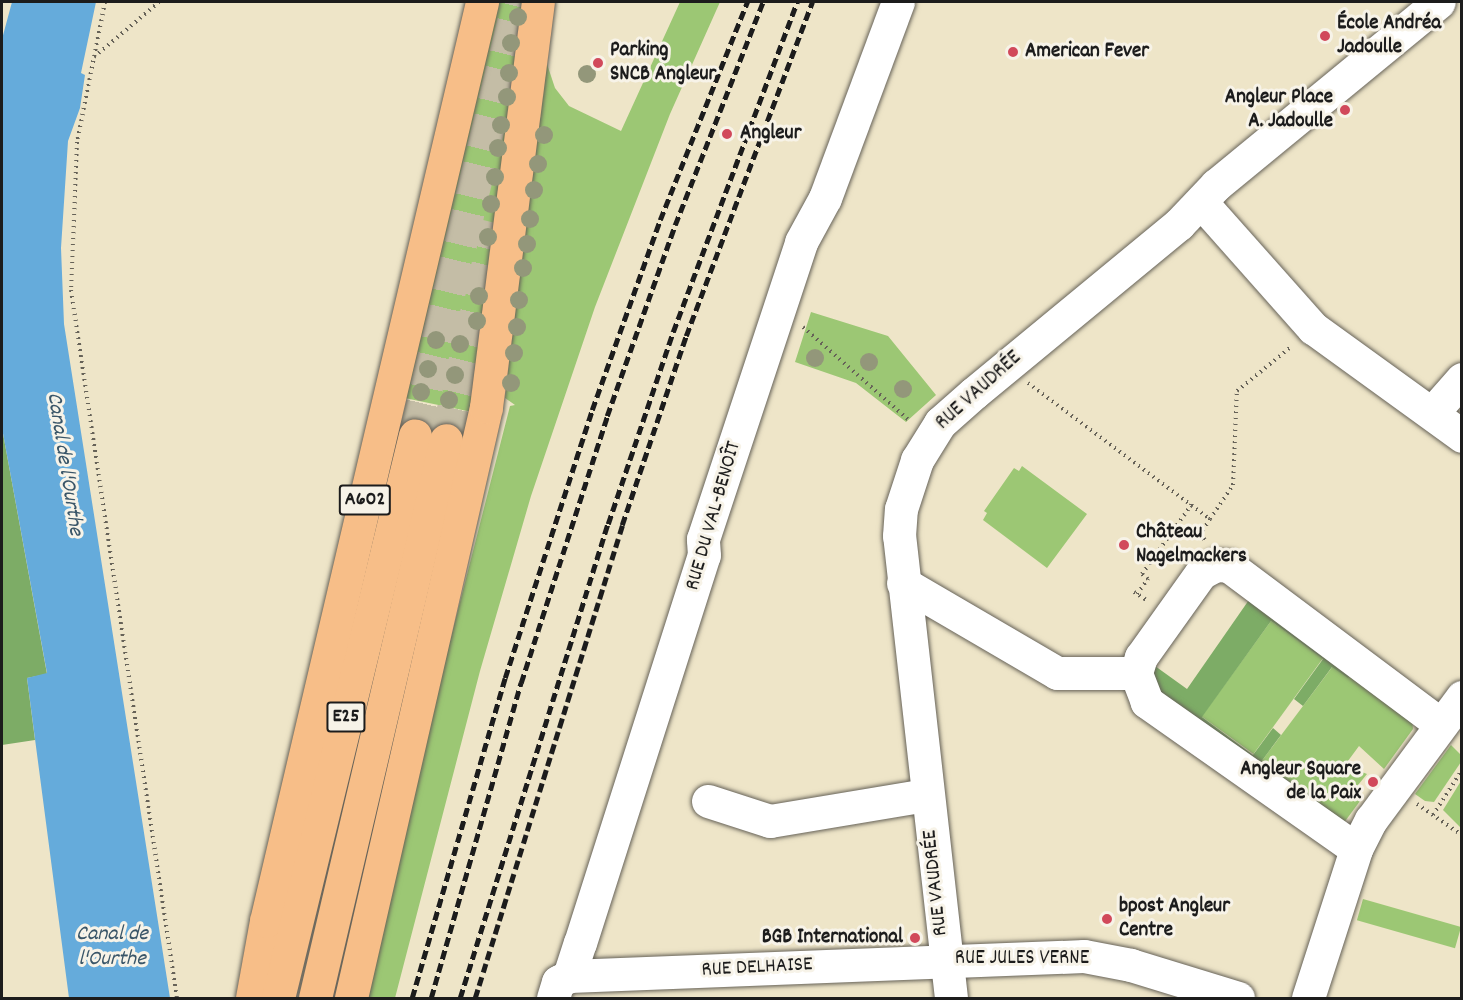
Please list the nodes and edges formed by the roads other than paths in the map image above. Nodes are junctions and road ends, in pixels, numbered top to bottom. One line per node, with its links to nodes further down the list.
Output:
1 (482, 2): 18 (highway, A602)
2 (538, 2): 21 (highway)
3 (898, 2): 17 (street, RUE DU VAL-BENOÎT)
4 (1439, 2): 5 (street, RUE VAUDRÉE)
5 (1202, 202): 7 (street); 9 (street, RUE VAUDRÉE)
6 (1461, 379): 7 (street)
7 (1433, 412): 8 (street)
8 (1461, 436)
9 (903, 583): 10 (street); 13 (street, RUE VAUDRÉE)
10 (1136, 673): 12 (street); 15 (street)
11 (1461, 697): 12 (street)
12 (1440, 724): 15 (street)
13 (926, 795): 14 (street); 16 (street, RUE VAUDRÉE)
14 (708, 801)
15 (1356, 849): 24 (street)
16 (945, 960): 17 (street, RUE DELHAISE); 22 (street, RUE VAUDRÉE); 23 (street, RUE JULES VERNE)
17 (561, 987)
18 (252, 999)
19 (278, 999): 20 (highway, E25)
20 (315, 999)
21 (351, 999)
22 (951, 999)
23 (1238, 999)
24 (1308, 999)

